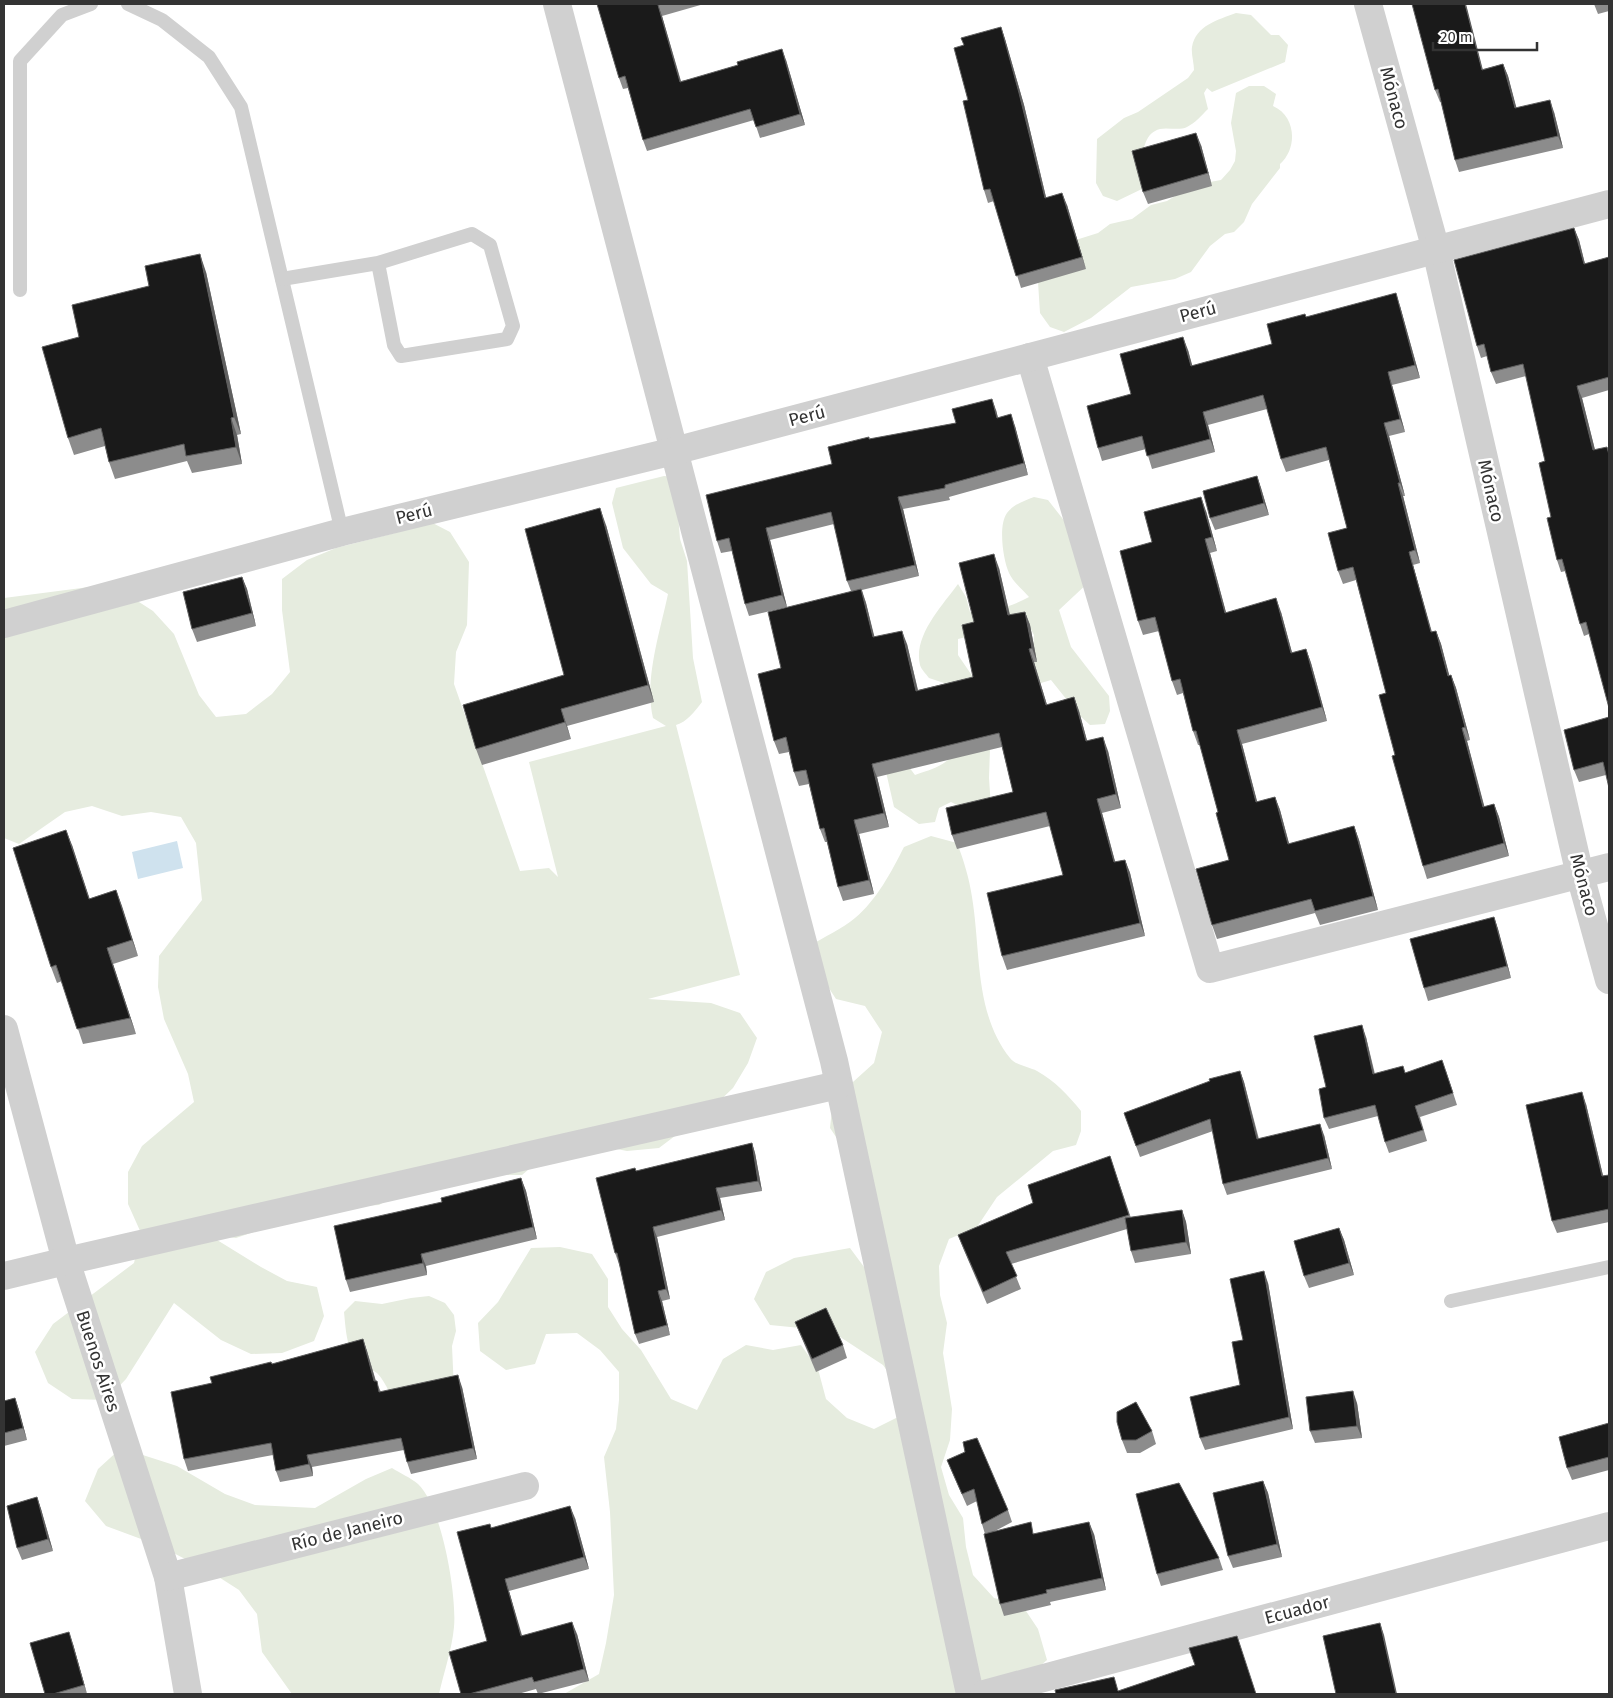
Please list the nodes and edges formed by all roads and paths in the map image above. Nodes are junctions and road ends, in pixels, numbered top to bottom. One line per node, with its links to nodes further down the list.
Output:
1 (91, 4): 9 (lane)
2 (128, 4): 8 (lane)
3 (557, 4): 11 (street)
4 (1368, 4): 6 (street, Mónaco)
5 (1609, 204): 6 (street, Perú)
6 (1436, 250): 10 (street, Perú); 15 (street, Mónaco)
7 (378, 263): 7 (lane); 8 (lane)
8 (282, 279): 12 (lane)
9 (20, 290)
10 (1030, 356): 11 (street, Perú); 15 (street)
11 (674, 451): 12 (street, Perú); 18 (street)
12 (342, 532): 13 (street, Perú)
13 (4, 624)
14 (1609, 867): 15 (street)
15 (1580, 875): 16 (street, Mónaco)
16 (1609, 980)
17 (4, 1029): 19 (street, Buenos Aires)
18 (838, 1085): 19 (street); 27 (street)
19 (66, 1261): 21 (street); 25 (street, Buenos Aires)
20 (1609, 1267): 22 (lane)
21 (4, 1276)
22 (1451, 1301)
23 (525, 1486): 25 (street, Río de Janeiro)
24 (1609, 1526): 28 (street, Ecuador)
25 (168, 1577): 26 (street, Buenos Aires)
26 (188, 1694)
27 (970, 1694)
28 (984, 1694)

